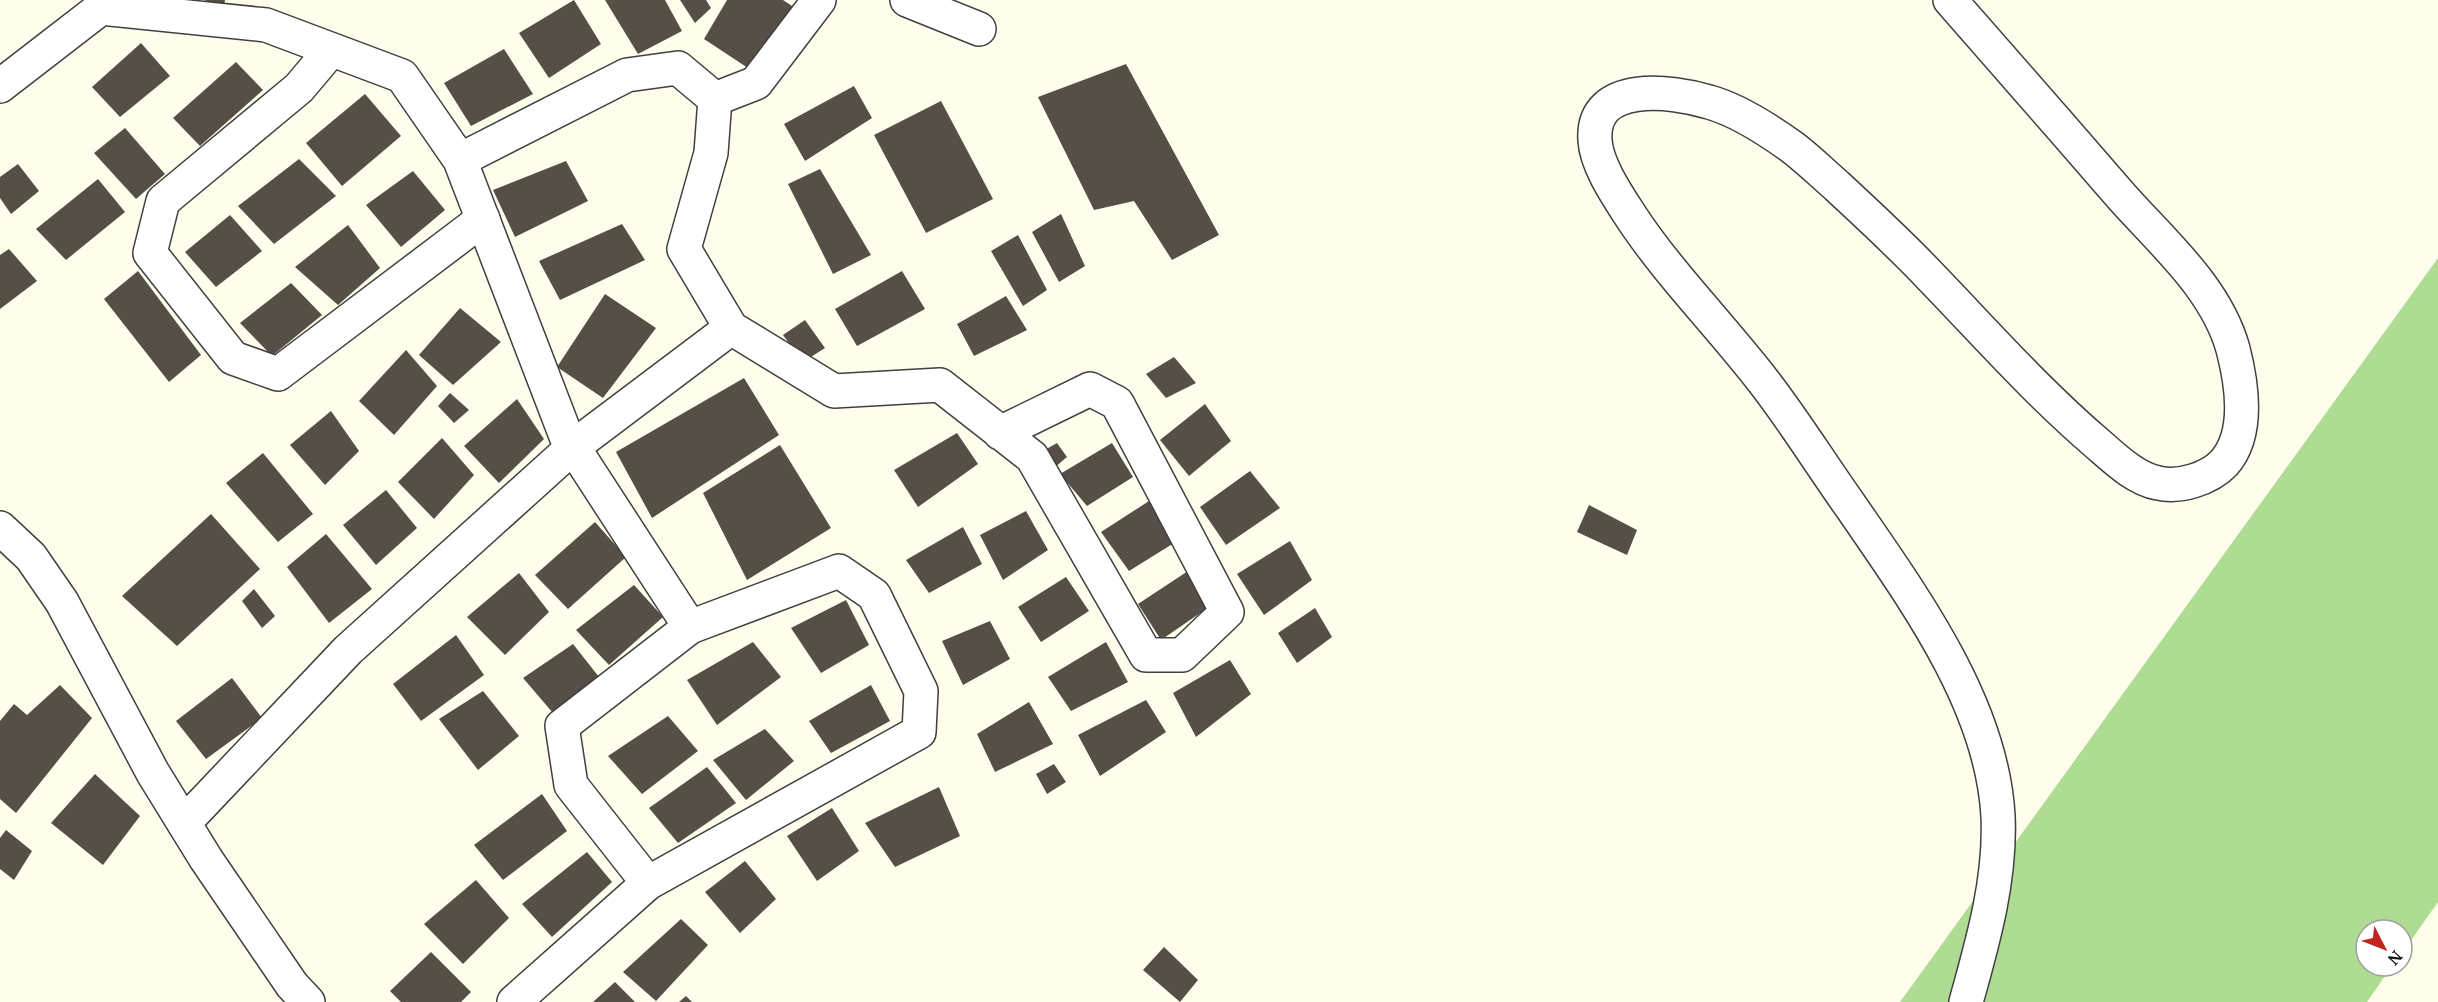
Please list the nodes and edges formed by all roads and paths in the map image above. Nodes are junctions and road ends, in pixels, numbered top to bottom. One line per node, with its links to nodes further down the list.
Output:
1 (819, 0): 7 (street)
2 (907, 0): 4 (street)
3 (1950, 0): 19 (street)
4 (979, 29)
5 (331, 50): 6 (street); 8 (street); 9 (street)
6 (0, 86)
7 (715, 99): 8 (street); 10 (street)
8 (460, 160): 9 (street)
9 (483, 219): 12 (street)
10 (731, 328): 11 (street); 12 (street)
11 (1000, 433): 11 (street)
12 (573, 447): 14 (street); 15 (street)
13 (0, 528): 15 (street)
14 (690, 627): 16 (street); 16 (street)
15 (184, 823): 17 (street)
16 (648, 883): 18 (street)
17 (292, 996)
18 (514, 1002)
19 (1966, 1002)

